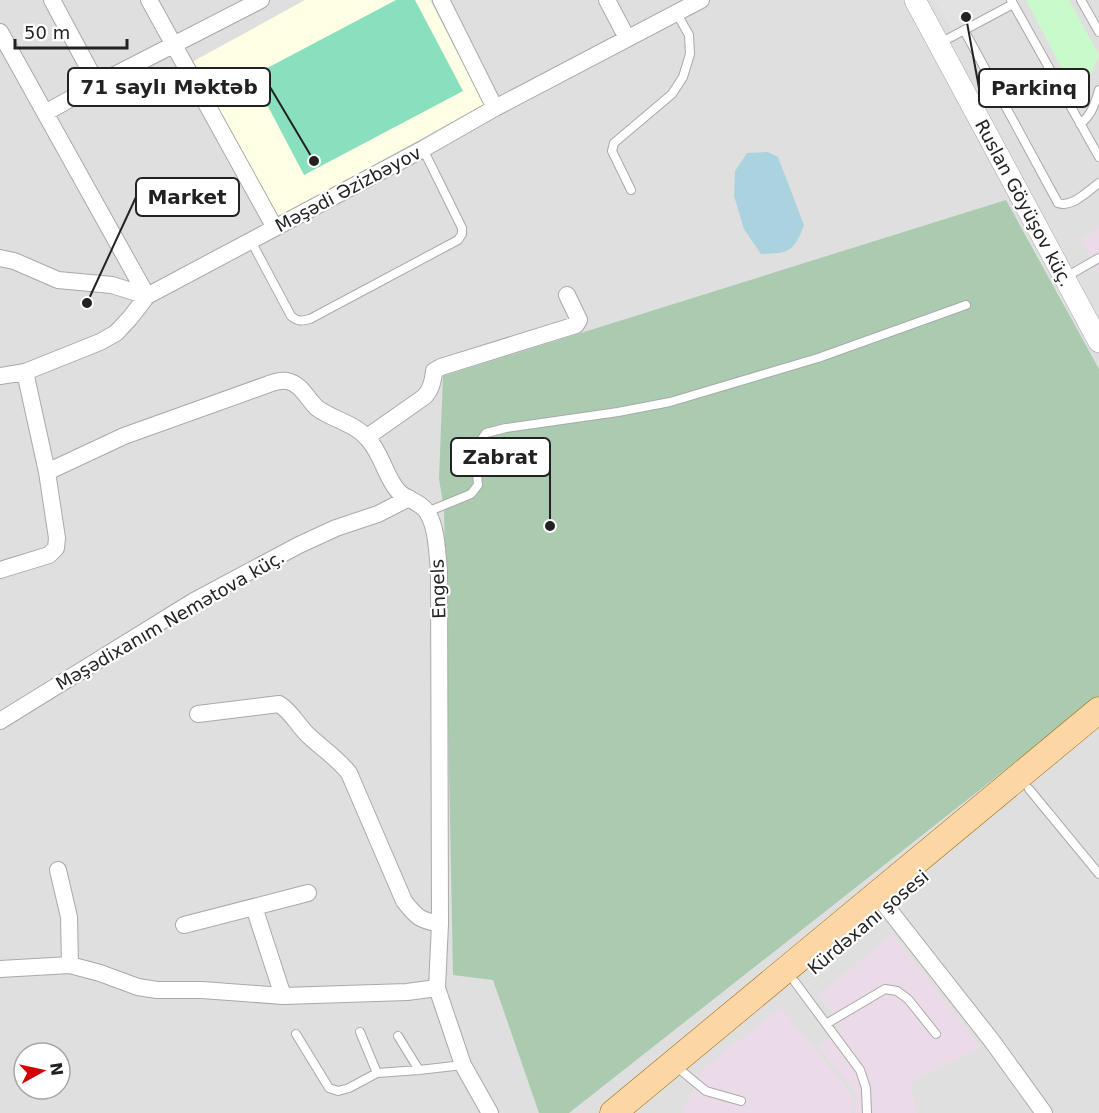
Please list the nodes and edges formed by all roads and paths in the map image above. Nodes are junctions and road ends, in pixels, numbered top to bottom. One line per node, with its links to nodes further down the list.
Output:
1 (52, 0): 17 (street)
2 (149, 0): 16 (street)
3 (441, 0): 19 (street)
4 (607, 0): 14 (street)
5 (701, 0): 10 (street, Məşədi Əzizbəyov)
6 (915, 0): 15 (street, Ruslan Göyüşov küç.)
7 (1081, 0): 13 (lane)
8 (1012, 2): 11 (lane); 21 (lane)
9 (250, 3): 16 (street)
10 (676, 12): 14 (street, Məşədi Əzizbəyov); 25 (lane)
11 (964, 30): 15 (lane); 24 (lane)
12 (0, 32): 20 (street)
13 (1099, 32)
14 (627, 38): 19 (street, Məşədi Əzizbəyov)
15 (939, 44): 30 (street, Ruslan Göyüşov küç.)
16 (174, 45): 17 (street); 26 (street)
17 (97, 84): 20 (street)
18 (1099, 90): 21 (lane)
19 (495, 108): 22 (street, Məşədi Əzizbəyov)
20 (45, 113): 32 (street)
21 (1080, 124): 23 (lane)
22 (423, 149): 26 (street, Məşədi Əzizbəyov); 27 (lane)
23 (1099, 157)
24 (1099, 183)
25 (631, 190)
26 (274, 228): 27 (street, Məşədi Əzizbəyov)
27 (251, 241): 32 (street, Məşədi Əzizbəyov)
28 (0, 258): 32 (street)
29 (1099, 258): 30 (lane)
30 (1064, 278): 34 (street, Ruslan Göyüşov küç.)
31 (567, 295): 37 (street)
32 (147, 296): 35 (street, Məşədi Əzizbəyov)
33 (966, 305): 40 (lane)
34 (1099, 342)
35 (25, 372): 36 (street, Məşədi Əzizbəyov); 38 (street)
36 (0, 376)
37 (367, 437): 38 (street); 39 (street)
38 (46, 472): 41 (street)
39 (410, 498): 40 (street); 44 (street, Məşədixanım Nemətova küç.)
40 (428, 512): 52 (street, Engels)
41 (0, 570)
42 (1099, 710): 70 (main road)
43 (198, 714): 52 (street)
44 (0, 721)
45 (1099, 731): 46 (main road, Kürdəxanı şosesi)
46 (1029, 789): 48 (lane); 50 (main road, Kürdəxanı şosesi)
47 (58, 870): 54 (street)
48 (1099, 874)
49 (308, 893): 51 (street)
50 (886, 906): 56 (main road, Kürdəxanı şosesi); 73 (street)
51 (254, 907): 53 (street); 58 (street)
52 (440, 924): 57 (street, Engels)
53 (184, 925)
54 (70, 965): 55 (street); 58 (street)
55 (0, 969)
56 (795, 982): 59 (lane); 67 (main road, Kürdəxanı şosesi)
57 (437, 988): 58 (street); 64 (street, Engels)
58 (283, 996)
59 (826, 1024): 62 (lane); 72 (lane)
60 (360, 1032): 66 (lane)
61 (296, 1034): 66 (lane)
62 (936, 1034)
63 (398, 1036): 65 (lane)
64 (463, 1065): 65 (lane); 69 (street, Engels)
65 (419, 1070): 66 (lane)
66 (377, 1073)
67 (684, 1073): 68 (lane); 71 (main road, Kürdəxanı şosesi)
68 (741, 1101)
69 (490, 1113)
70 (613, 1113)
71 (637, 1113)
72 (867, 1113)
73 (1044, 1113)

